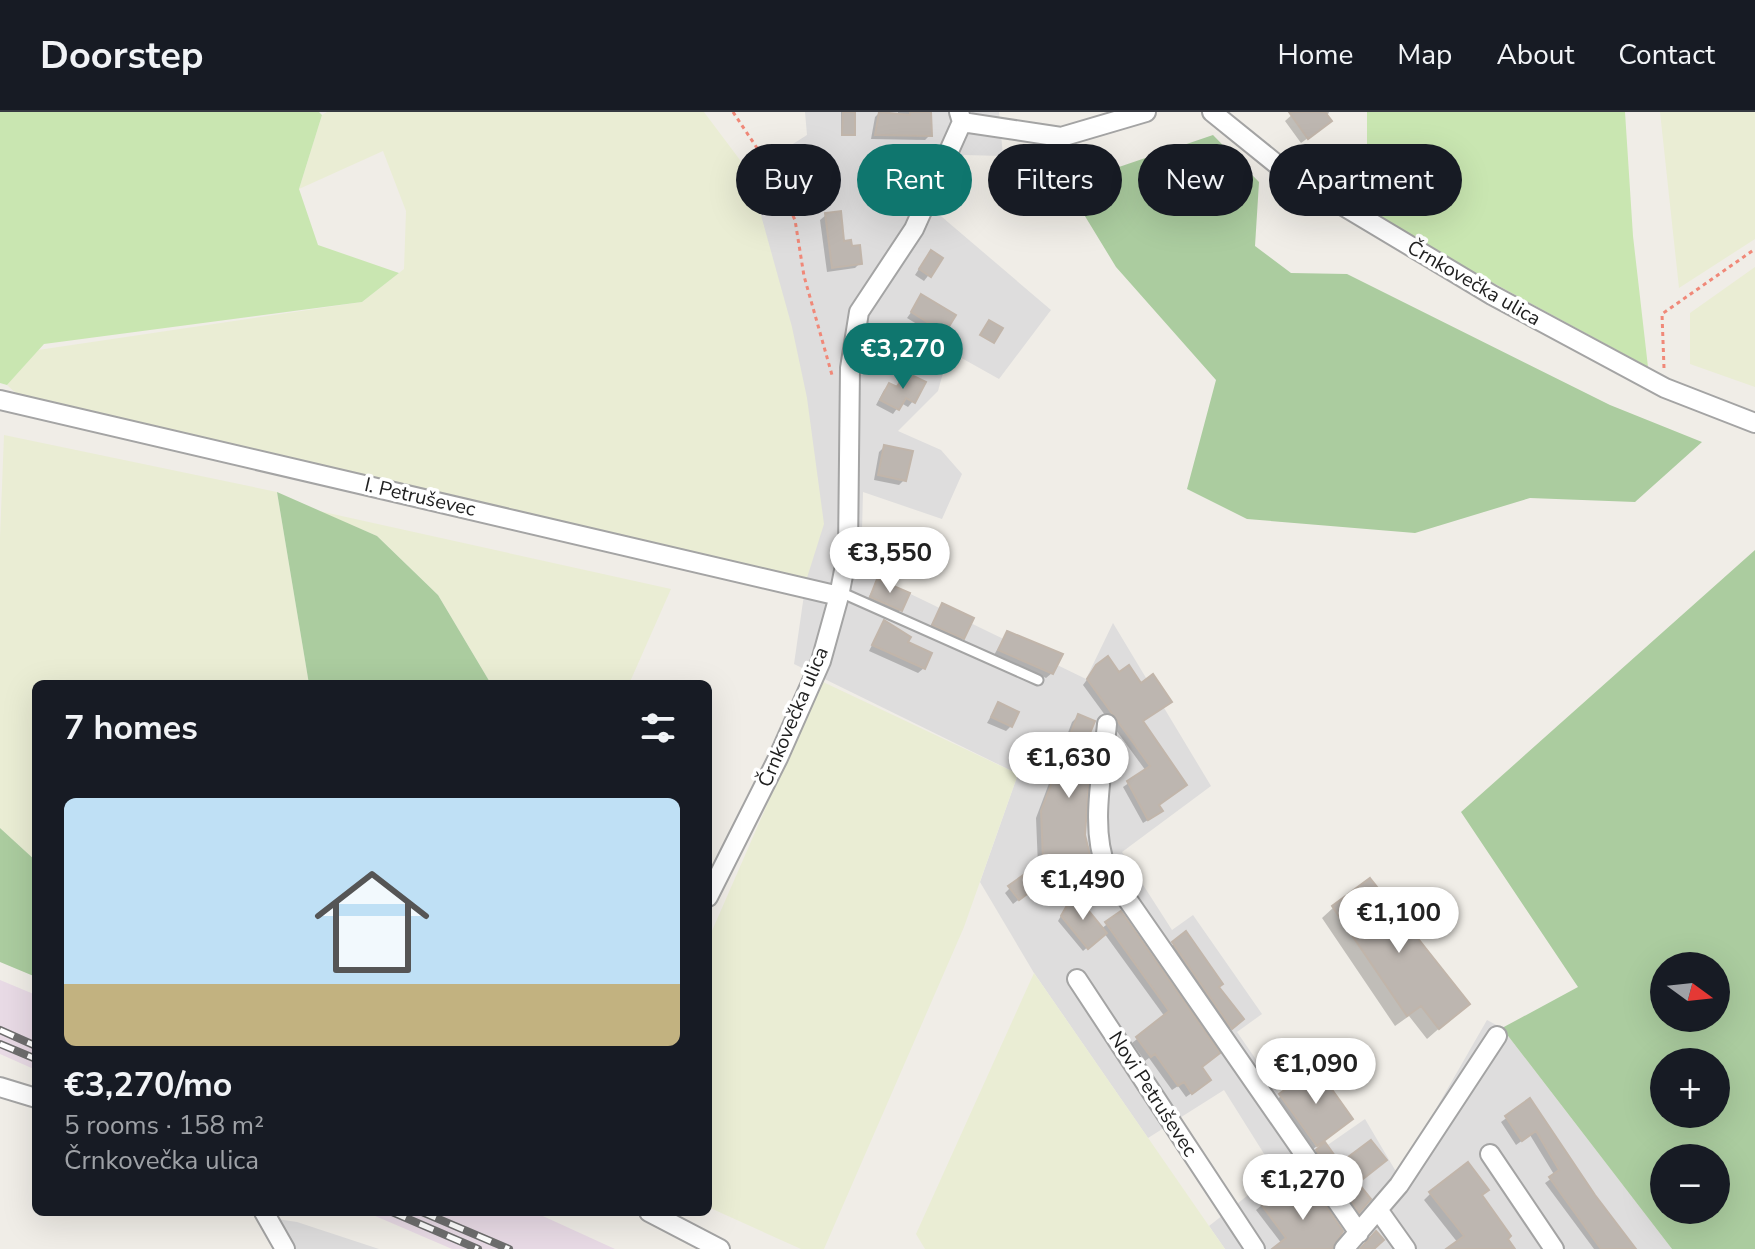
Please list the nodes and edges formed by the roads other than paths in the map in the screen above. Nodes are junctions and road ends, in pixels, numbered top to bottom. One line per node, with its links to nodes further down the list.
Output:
1 (1146, 112): 3 (street, Črnkovečka ulica)
2 (1212, 112): 5 (street, Črnkovečka ulica)
3 (960, 117): 6 (street, Črnkovečka ulica)
4 (0, 400): 6 (street, I. Petruševec)
5 (1755, 423)
6 (839, 594): 7 (lane); 9 (street, Črnkovečka ulica)
7 (1038, 680)
8 (1107, 724): 18 (street)
9 (712, 889)
10 (1077, 979): 21 (street, Novi Petruševec)
11 (1497, 1036): 15 (street)
12 (0, 1087): 13 (street)
13 (32, 1097)
14 (1490, 1154): 24 (street)
15 (1379, 1211): 18 (street); 23 (street)
16 (266, 1216): 19 (street)
17 (657, 1216): 20 (street)
18 (1359, 1233): 22 (street)
19 (285, 1249)
20 (720, 1249)
21 (1255, 1249)
22 (1344, 1249)
23 (1406, 1249)
24 (1554, 1249)

